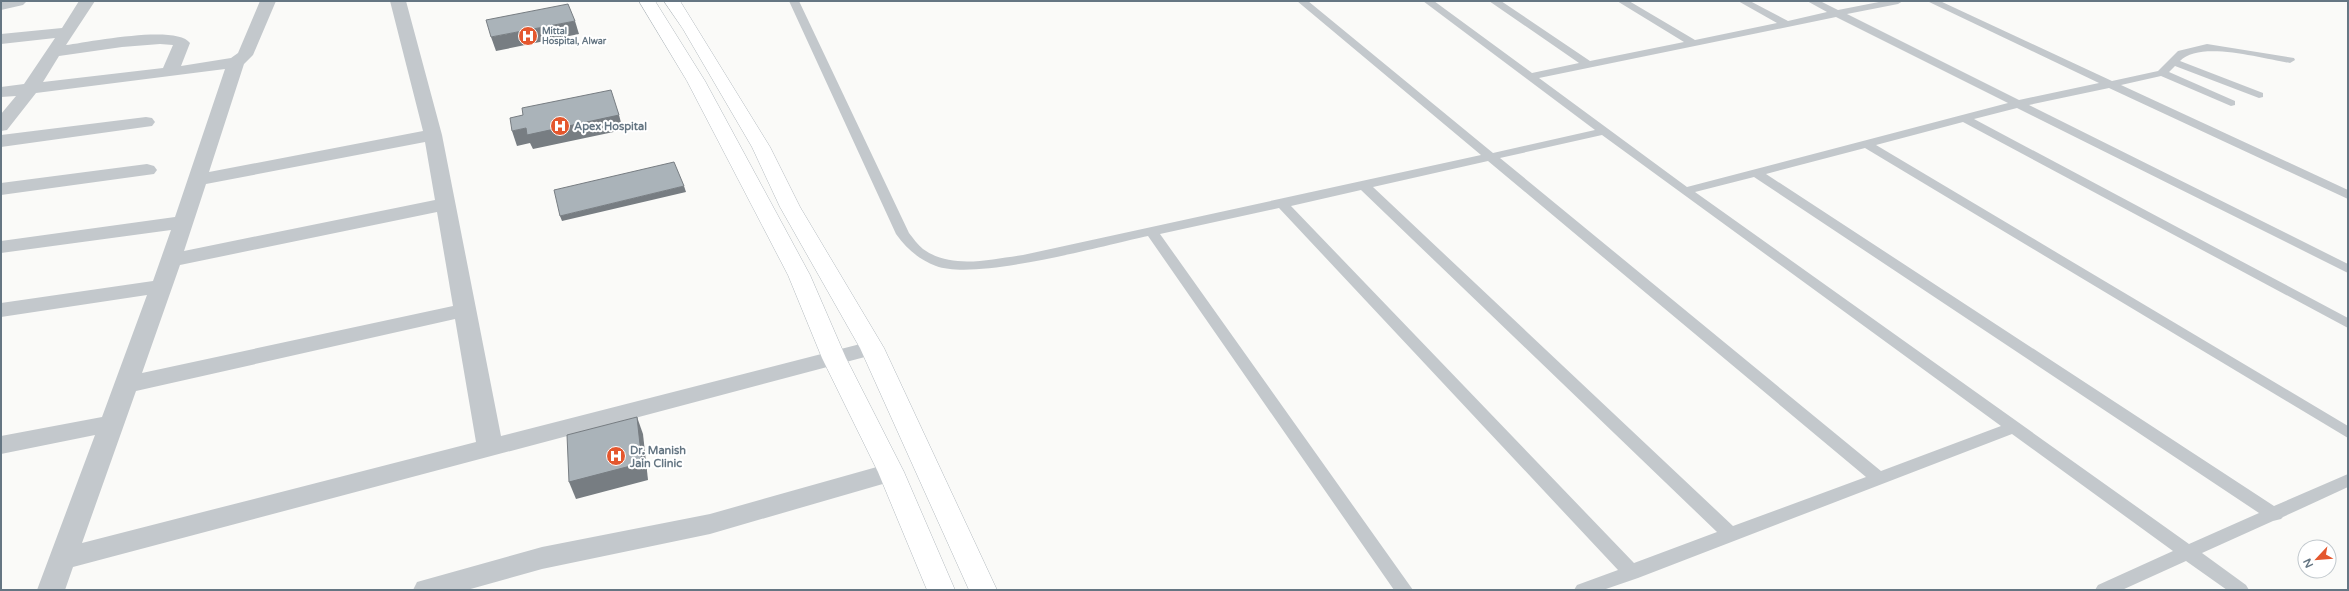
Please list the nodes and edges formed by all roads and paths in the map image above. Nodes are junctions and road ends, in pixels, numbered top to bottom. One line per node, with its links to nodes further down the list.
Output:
1 (87, 1): 19 (street)
2 (268, 1): 24 (street)
3 (398, 1): 40 (street)
4 (647, 1): 63 (main road)
5 (672, 1): 62 (main road)
6 (794, 1): 54 (lane)
7 (1302, 1): 43 (lane)
8 (1428, 1): 29 (lane)
9 (1494, 1): 26 (lane)
10 (1622, 1): 21 (lane)
11 (1743, 1): 18 (lane)
12 (1812, 1): 17 (lane)
13 (1898, 1): 17 (lane)
14 (1932, 1): 30 (lane)
15 (18, 2): 16 (street)
16 (1, 5)
17 (1837, 14): 18 (lane); 35 (lane)
18 (1787, 24): 21 (lane)
19 (68, 32): 20 (street); 22 (street)
20 (1, 39)
21 (1695, 44): 26 (lane)
22 (56, 52): 27 (street); 31 (street)
23 (2290, 60): 25 (lane)
24 (236, 62): 27 (street); 46 (street)
25 (2173, 62): 28 (lane); 33 (lane)
26 (1588, 64): 29 (lane)
27 (170, 72): 31 (street)
28 (2162, 73): 30 (lane); 34 (lane)
29 (1532, 76): 39 (lane)
30 (2109, 84): 35 (lane); 50 (lane)
31 (30, 89): 32 (street); 38 (street)
32 (1, 92)
33 (2259, 94)
34 (2231, 103)
35 (2018, 104): 36 (lane); 57 (lane)
36 (1964, 118): 42 (lane); 61 (lane)
37 (146, 122): 41 (street)
38 (1, 126)
39 (1605, 131): 43 (lane); 49 (lane)
40 (433, 135): 46 (street); 51 (street)
41 (1, 141)
42 (1867, 144): 45 (lane); 67 (lane)
43 (1491, 158): 47 (lane); 71 (lane)
44 (147, 170): 48 (street)
45 (1755, 172): 49 (lane); 73 (lane)
46 (198, 180): 53 (street)
47 (1364, 186): 52 (lane); 74 (lane)
48 (1, 189)
49 (1685, 191): 66 (lane)
50 (2348, 195)
51 (445, 204): 56 (street); 60 (street)
52 (1282, 204): 54 (lane); 77 (lane)
53 (184, 222): 55 (street); 56 (street)
54 (1152, 232): 83 (lane)
55 (1, 247)
56 (171, 260): 58 (street)
57 (2348, 268)
58 (161, 286): 59 (street); 64 (street)
59 (1, 310)
60 (464, 310): 64 (street); 69 (street)
61 (2348, 324)
62 (872, 348): 63 (street); 82 (main road)
63 (834, 358): 69 (street); 70 (main road)
64 (125, 385): 65 (street)
65 (112, 423): 68 (street); 76 (street)
66 (2015, 427): 71 (lane); 75 (lane)
67 (2348, 432)
68 (1, 445)
69 (490, 447): 76 (street)
70 (891, 472): 78 (street); 81 (main road)
71 (1880, 479): 74 (lane)
72 (2348, 480): 73 (lane)
73 (2275, 514): 75 (lane)
74 (1731, 535): 77 (lane)
75 (2188, 553): 85 (lane); 86 (lane)
76 (63, 559): 79 (street)
77 (1632, 573): 84 (lane)
78 (488, 581): 80 (street)
79 (52, 590)
80 (427, 590)
81 (941, 590)
82 (983, 590)
83 (1404, 590)
84 (1583, 590)
85 (2104, 590)
86 (2240, 590)

